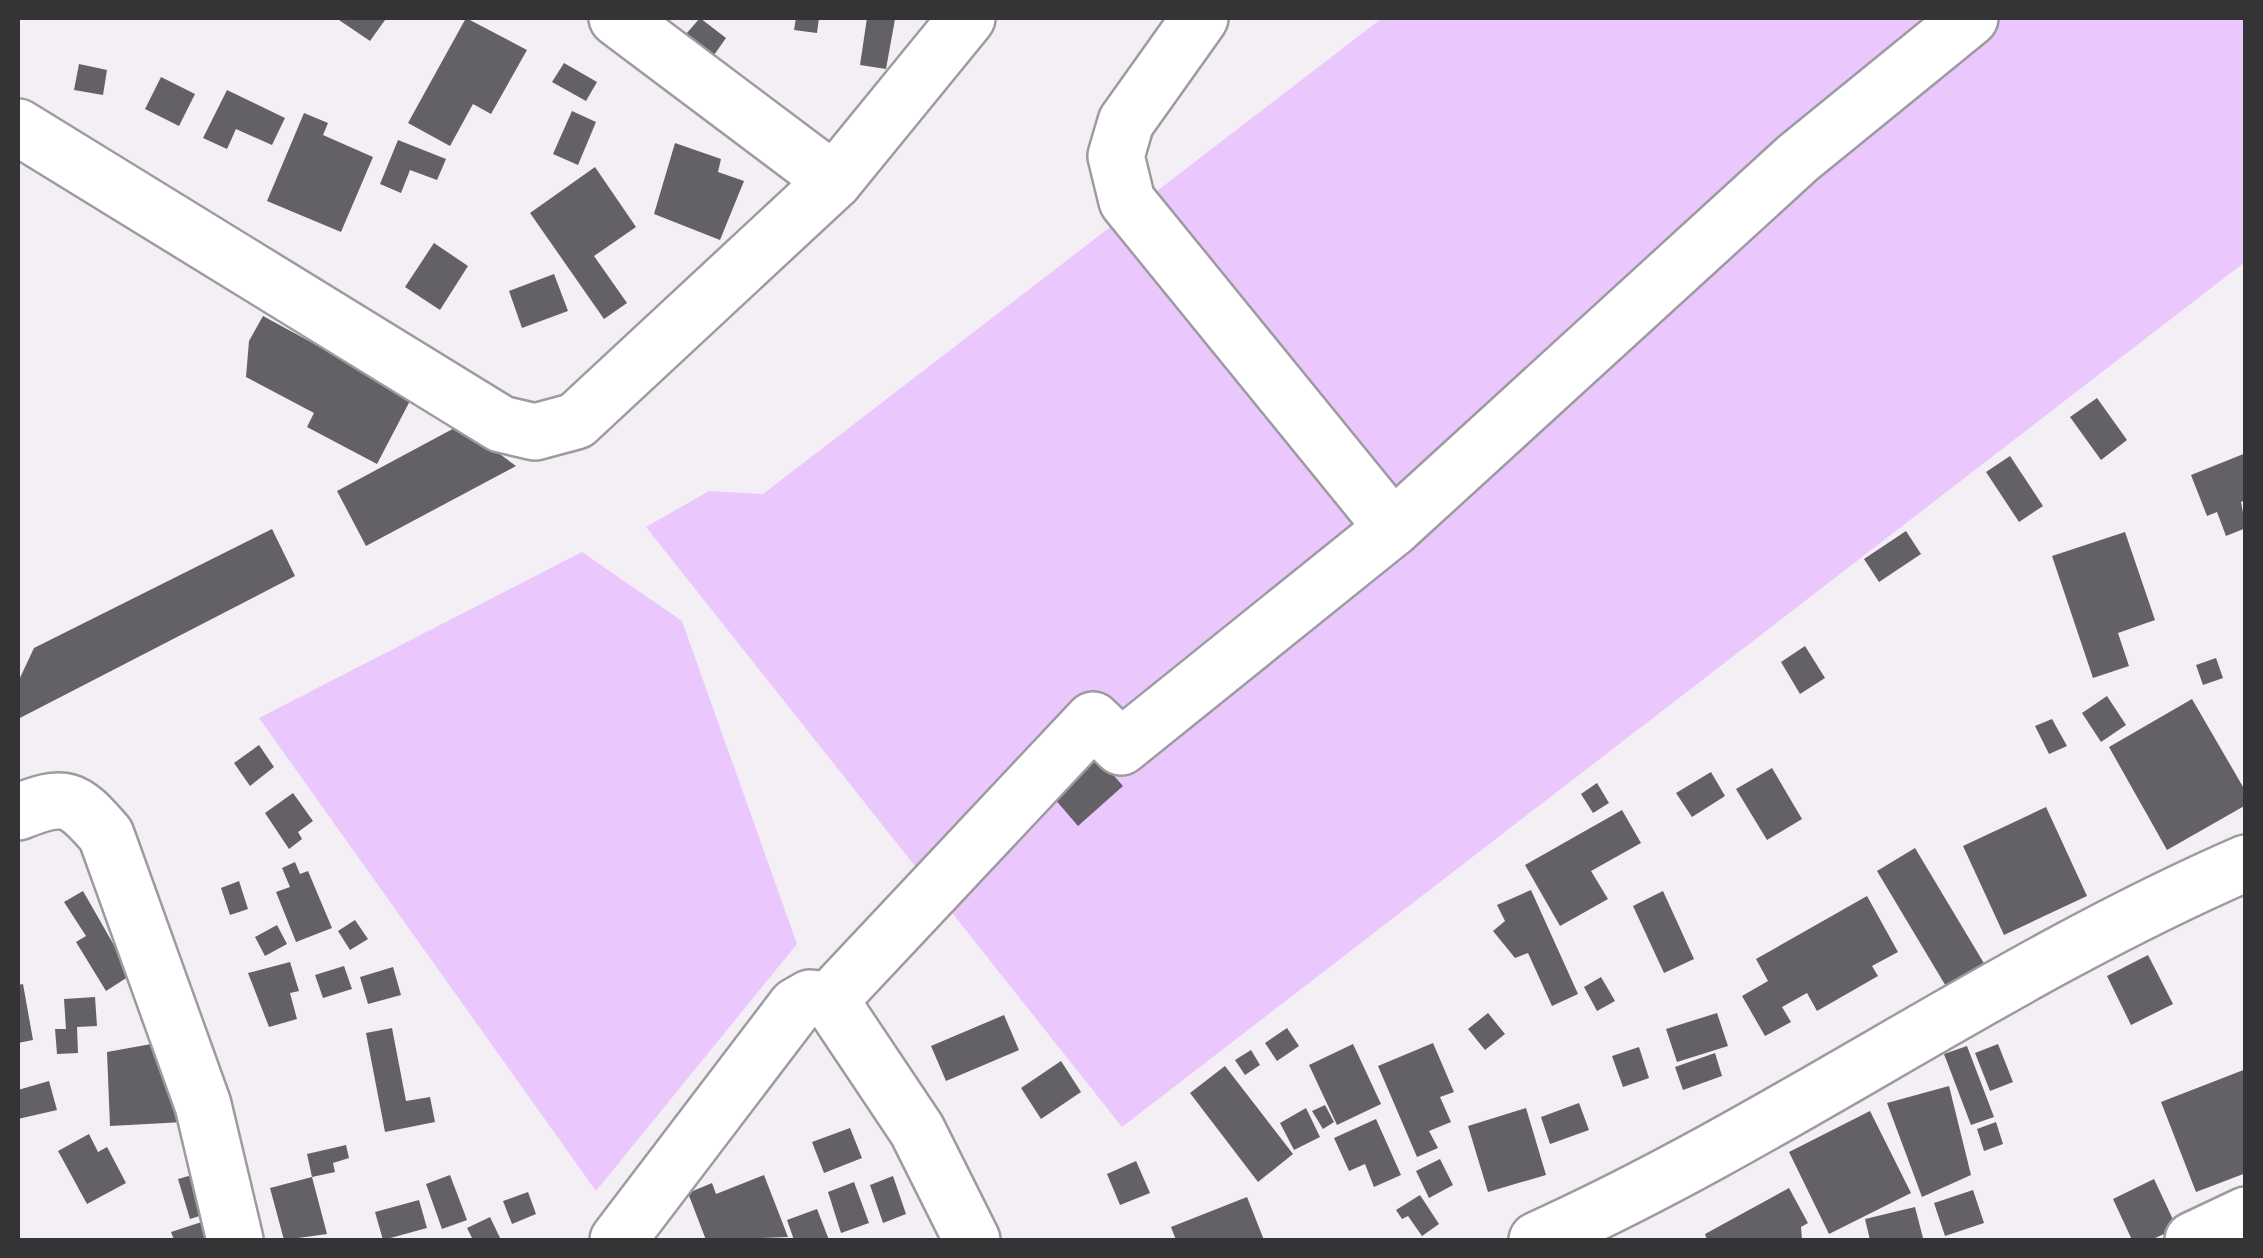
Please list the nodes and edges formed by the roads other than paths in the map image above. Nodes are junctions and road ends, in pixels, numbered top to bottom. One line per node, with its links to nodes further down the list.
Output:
1 (617, 18): 6 (street)
2 (967, 18): 6 (street)
3 (1200, 18): 7 (street)
4 (1970, 18): 7 (street)
5 (18, 127): 6 (street)
6 (834, 180)
7 (1393, 528): 10 (street)
8 (18, 812): 12 (street)
9 (2246, 863): 15 (street)
10 (830, 1000): 13 (street); 14 (street)
11 (2246, 1215): 16 (street)
12 (235, 1240)
13 (618, 1240)
14 (972, 1240)
15 (1537, 1240)
16 (2193, 1240)

